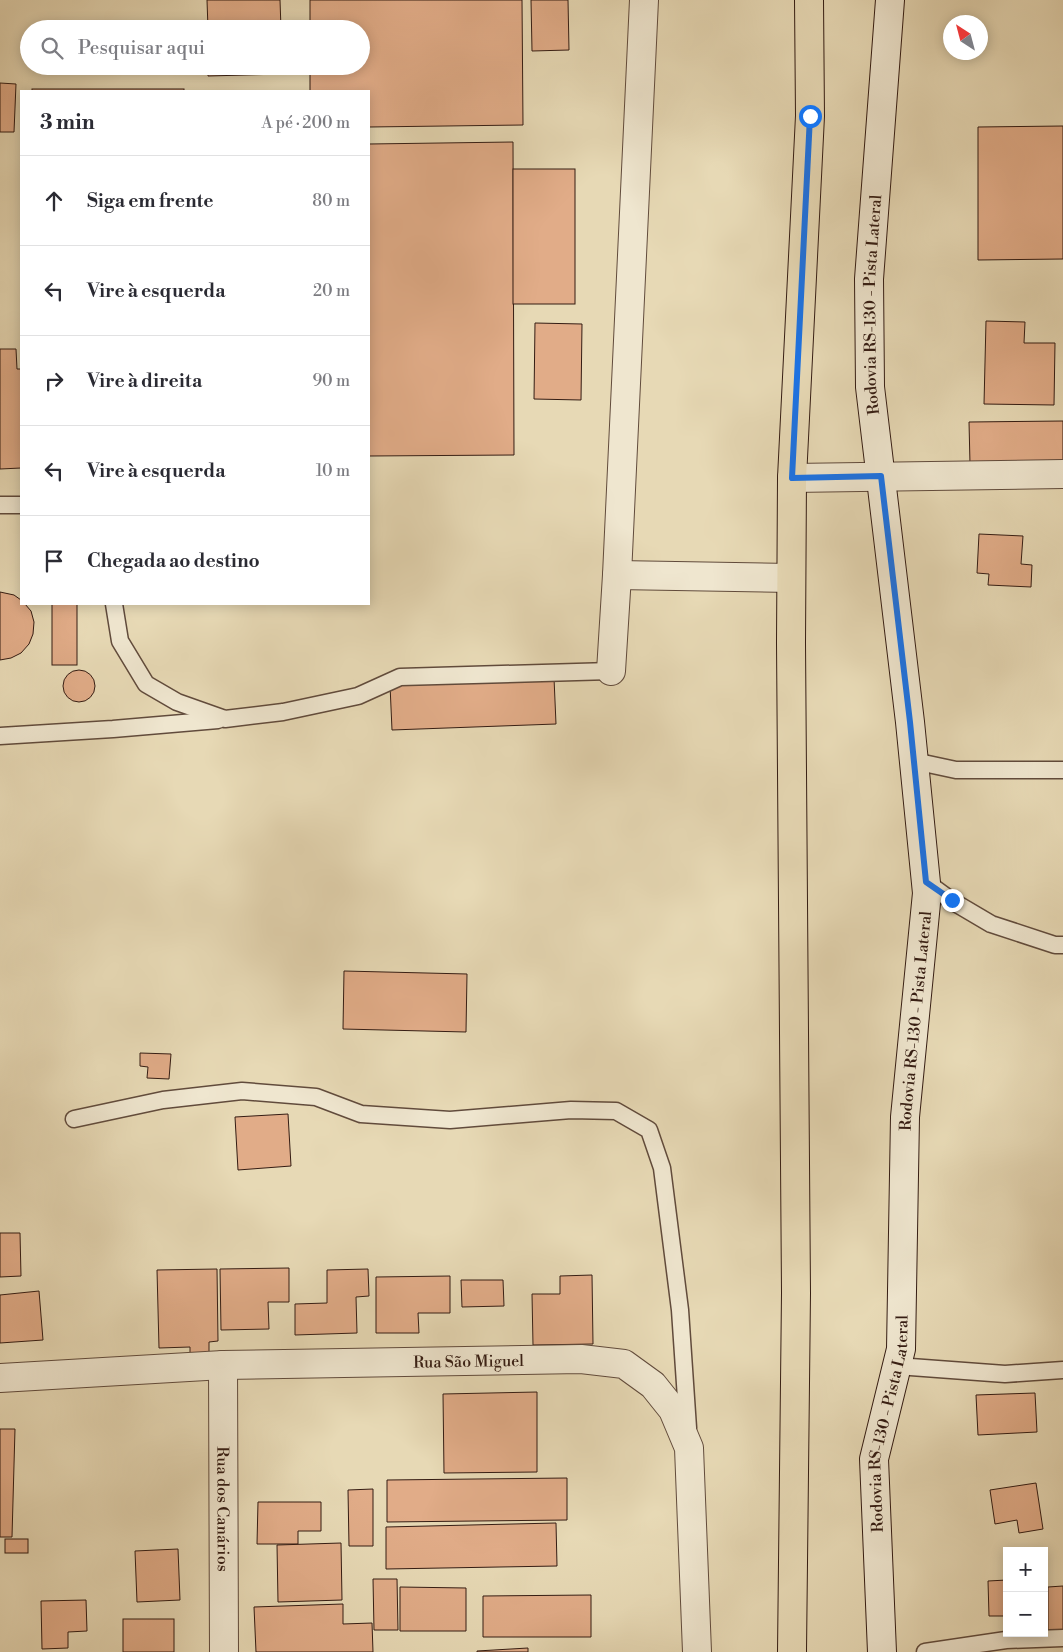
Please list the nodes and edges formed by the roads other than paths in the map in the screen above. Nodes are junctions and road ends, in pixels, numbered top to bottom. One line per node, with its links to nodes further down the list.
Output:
1 (644, 0): 9 (street)
2 (809, 0): 6 (main road)
3 (890, 0): 5 (street, Rodovia RS-130 - Pista Lateral)
4 (1063, 474): 5 (street)
5 (881, 476): 6 (street); 15 (street, Rodovia RS-130 - Pista Lateral)
6 (792, 478): 10 (main road)
7 (0, 505): 8 (lane)
8 (20, 505)
9 (617, 575): 10 (street); 12 (street)
10 (791, 578): 28 (main road)
11 (114, 605): 13 (lane)
12 (611, 672): 13 (lane)
13 (225, 719): 14 (lane)
14 (0, 736)
15 (914, 761): 16 (lane); 17 (street, Rodovia RS-130 - Pista Lateral)
16 (1063, 770)
17 (926, 882): 18 (lane); 21 (street, Rodovia RS-130 - Pista Lateral)
18 (1063, 945)
19 (74, 1119): 24 (lane)
20 (223, 1365): 23 (street, Rua São Miguel); 24 (street, Rua São Miguel); 26 (street, Rua dos Canários)
21 (897, 1366): 22 (lane); 29 (street, Rodovia RS-130 - Pista Lateral)
22 (1063, 1370)
23 (0, 1378)
24 (689, 1448): 27 (street, Rua São Miguel)
25 (1063, 1638): 30 (lane)
26 (224, 1652)
27 (697, 1652)
28 (792, 1652)
29 (882, 1652)
30 (925, 1652)

